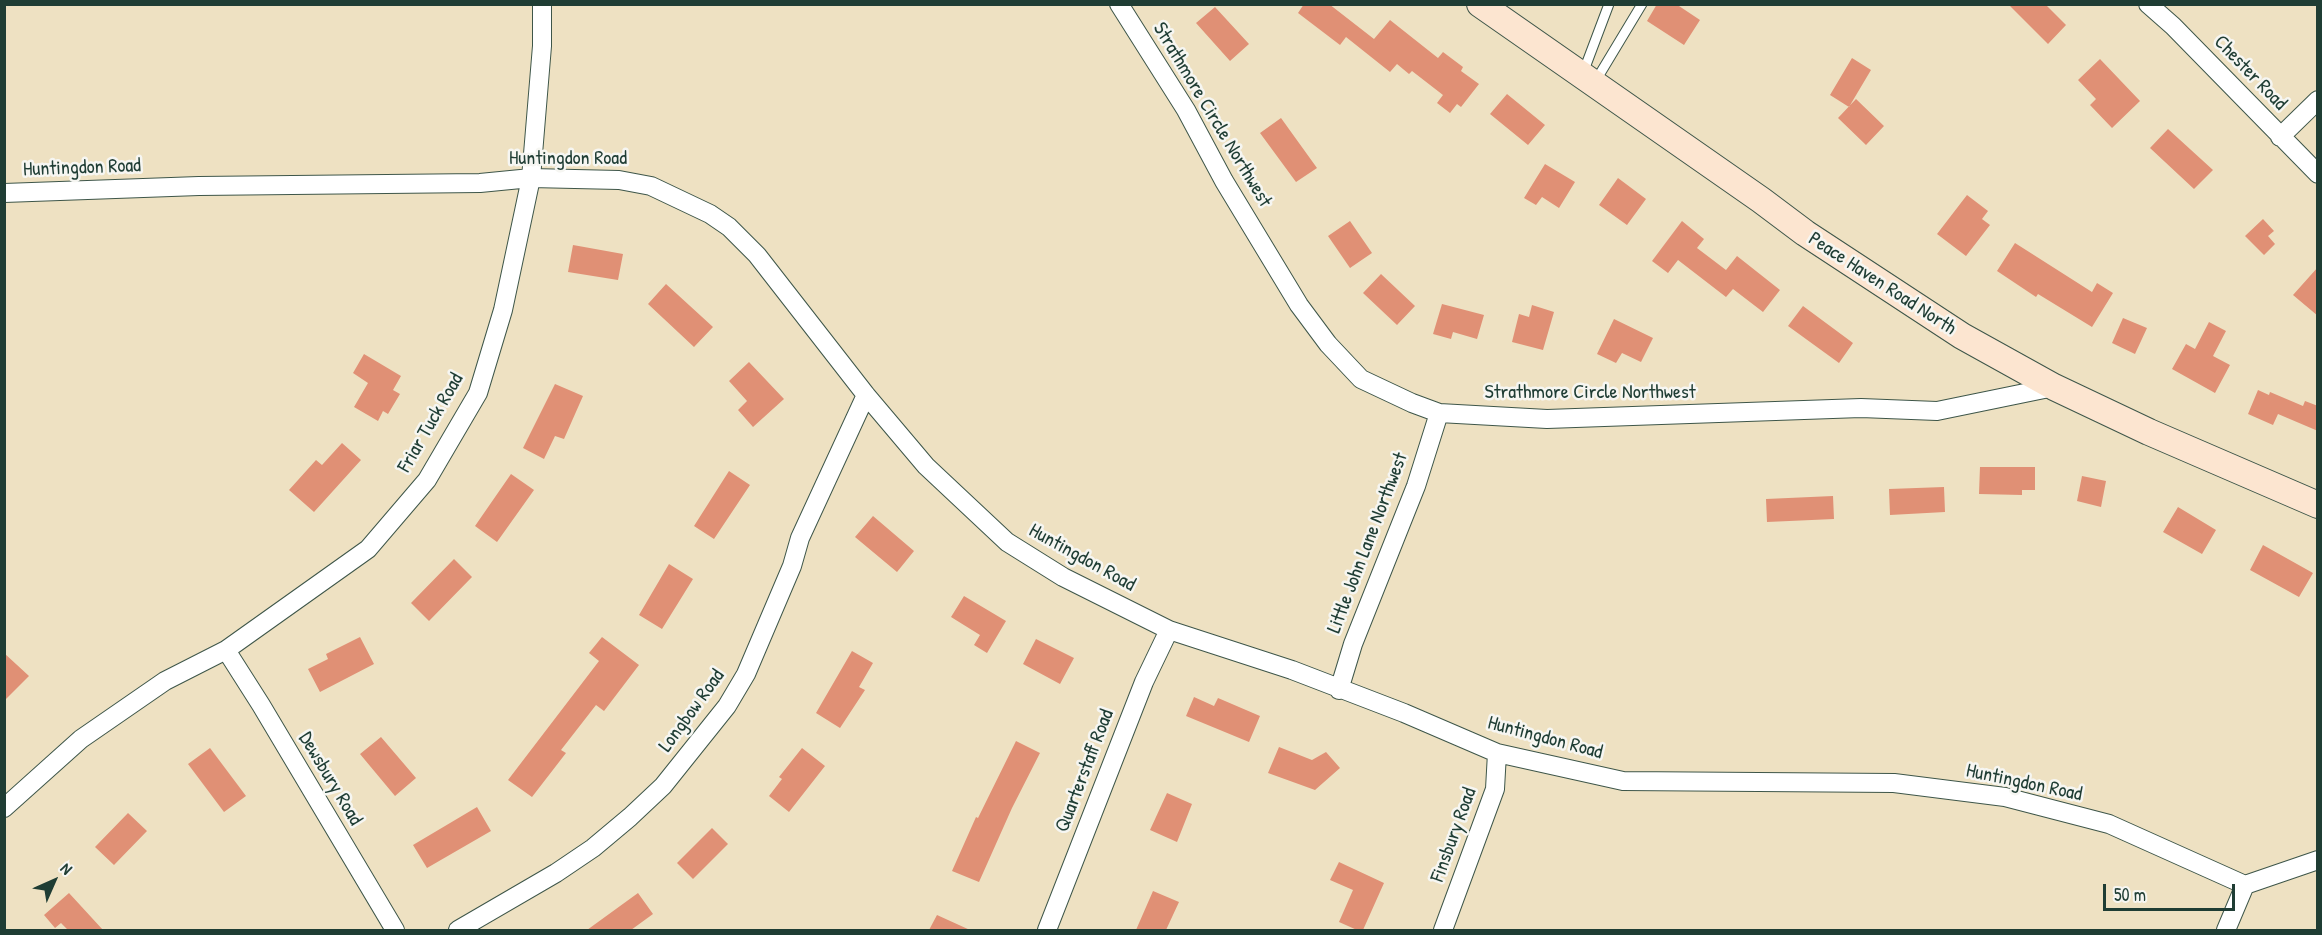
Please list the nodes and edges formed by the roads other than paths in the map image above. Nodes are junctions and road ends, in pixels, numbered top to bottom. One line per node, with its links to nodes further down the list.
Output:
1 (542, 4): 11 (street, Friar Tuck Road)
2 (1119, 4): 15 (street, Strathmore Circle Northwest)
3 (1480, 4): 7 (main road, Peace Haven Road North)
4 (1609, 4): 7 (lane)
5 (1642, 4): 7 (lane)
6 (2148, 4): 9 (street, Chester Road)
7 (1588, 80): 13 (main road, Peace Haven Road North)
8 (2318, 100): 9 (street)
9 (2280, 137): 10 (street, Chester Road)
10 (2318, 174)
11 (531, 178): 12 (street, Huntingdon Road); 14 (street, Huntingdon Road); 18 (street, Friar Tuck Road)
12 (4, 193)
13 (2054, 387): 15 (street, Strathmore Circle Northwest); 16 (main road, Peace Haven Road North)
14 (866, 395): 17 (street, Huntingdon Road); 25 (street, Longbow Road)
15 (1439, 413): 19 (street, Little John Lane Northwest)
16 (2318, 505)
17 (1169, 630): 19 (street, Huntingdon Road); 26 (street, Quarterstaff Road)
18 (226, 650): 21 (street, Friar Tuck Road); 24 (street, Dewsbury Road)
19 (1339, 690): 20 (street, Huntingdon Road)
20 (1497, 753): 23 (street, Huntingdon Road); 27 (street, Finsbury Road)
21 (4, 808)
22 (2318, 860): 23 (street)
23 (2245, 885): 28 (street)
24 (395, 930)
25 (458, 930)
26 (1047, 930)
27 (1443, 930)
28 (2226, 930)

